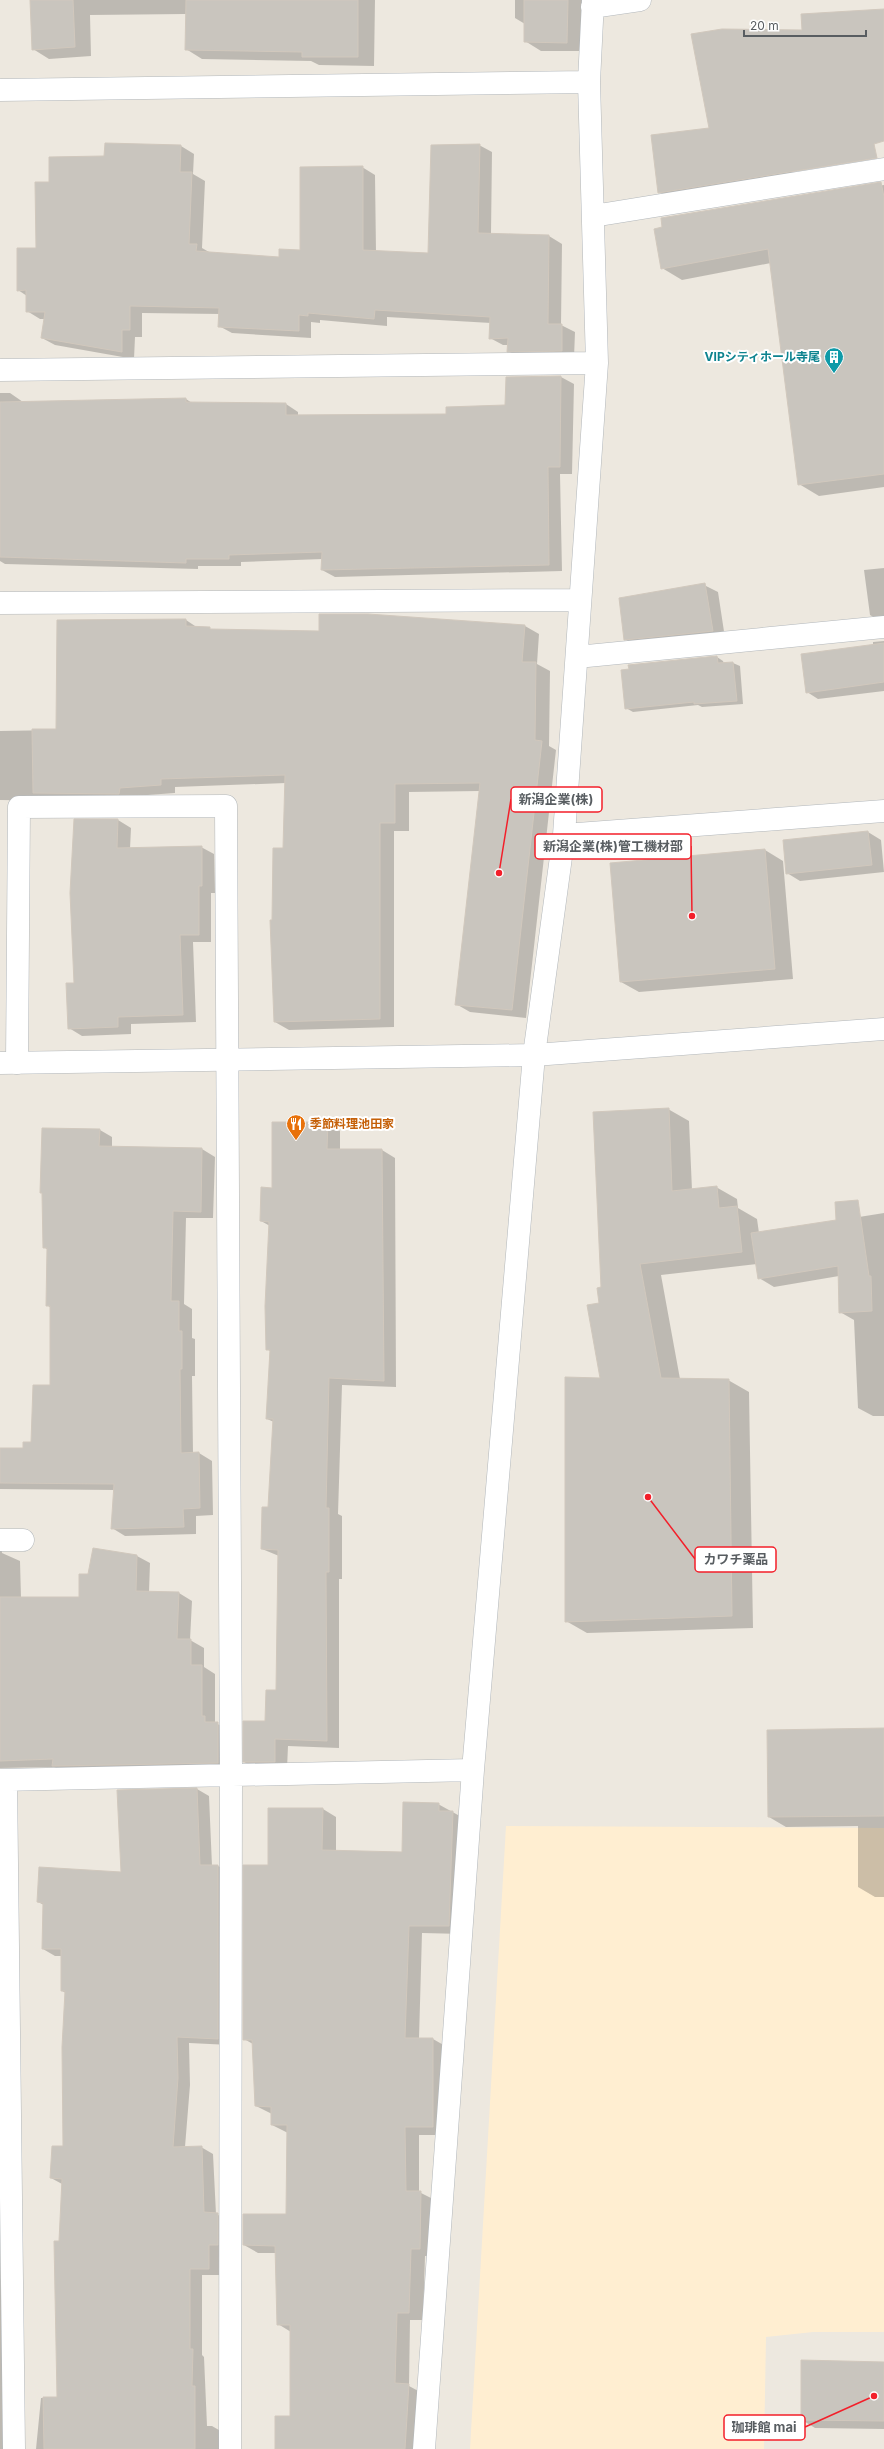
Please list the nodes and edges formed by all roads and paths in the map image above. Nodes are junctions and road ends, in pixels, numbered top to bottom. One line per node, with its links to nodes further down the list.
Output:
1 (640, 0): 2 (street)
2 (592, 4): 3 (street)
3 (589, 82): 4 (street); 6 (street)
4 (0, 90)
5 (884, 169): 6 (street)
6 (593, 216): 7 (street)
7 (597, 363): 8 (street); 9 (street)
8 (0, 370)
9 (579, 600): 10 (street); 12 (street)
10 (0, 603)
11 (884, 626): 12 (street)
12 (577, 657): 14 (street)
13 (884, 811): 14 (street)
14 (564, 835): 16 (street)
15 (884, 1029): 16 (street)
16 (534, 1055): 17 (street); 21 (street)
17 (226, 1059): 18 (street); 18 (street); 22 (street)
18 (9, 1063)
19 (0, 1540): 20 (street)
20 (23, 1540)
21 (473, 1770): 22 (street); 26 (street)
22 (231, 1775): 23 (street); 25 (street)
23 (3, 1780): 24 (street)
24 (14, 2449)
25 (230, 2449)
26 (424, 2449)

